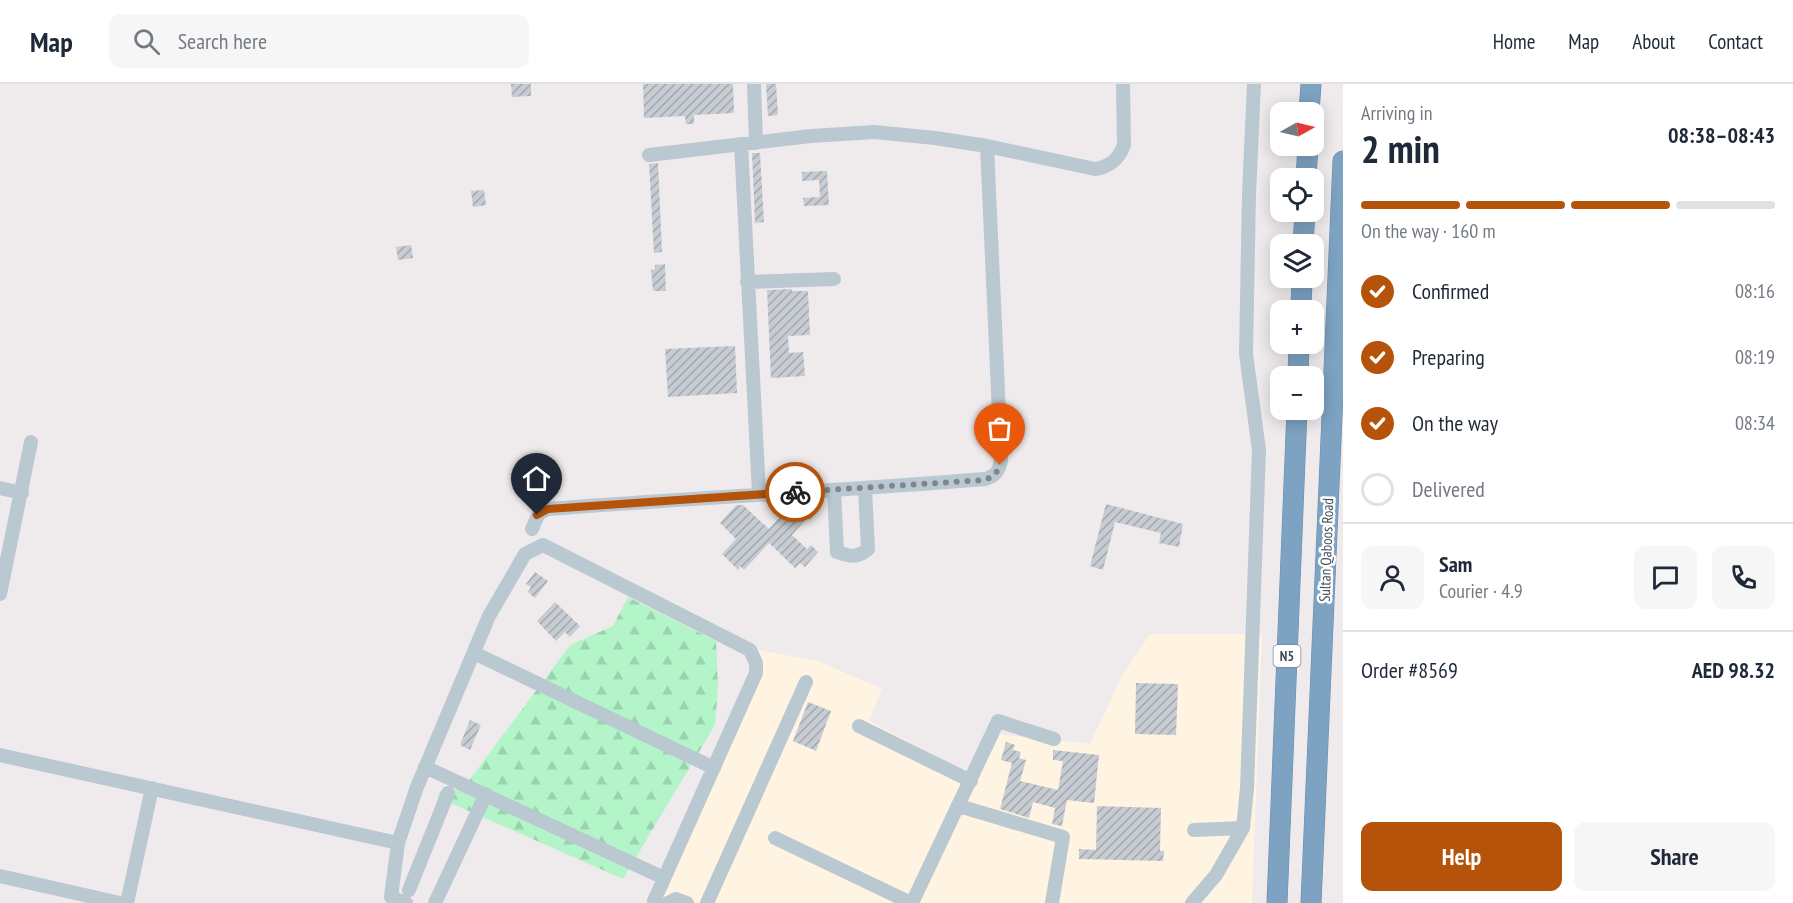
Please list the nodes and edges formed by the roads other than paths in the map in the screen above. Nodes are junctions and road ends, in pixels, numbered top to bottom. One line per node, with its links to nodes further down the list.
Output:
1 (754, 84): 6 (street)
2 (1123, 84): 8 (street)
3 (1254, 84): 37 (street)
4 (1311, 84): 5 (highway)
5 (1310, 102)
6 (756, 143): 7 (street); 8 (street)
7 (741, 144): 9 (street); 12 (street)
8 (987, 146): 18 (street)
9 (649, 155)
10 (1343, 161): 16 (highway, Sultan Qaboos Road / N5)
11 (834, 279): 12 (street)
12 (747, 282): 21 (street)
13 (1343, 297): 16 (highway)
14 (1297, 420): 56 (highway, N5)
15 (31, 442): 20 (street)
16 (1330, 461): 57 (highway, Sultan Qaboos Road / N5)
17 (0, 488): 20 (street)
18 (864, 489): 19 (street); 19 (street)
19 (834, 490): 21 (street)
20 (22, 493): 23 (street)
21 (759, 494): 22 (street)
22 (532, 529)
23 (0, 594)
24 (474, 653): 29 (street); 30 (street); 30 (street)
25 (806, 682): 52 (street)
26 (859, 726): 31 (street)
27 (1054, 739): 31 (street)
28 (0, 755): 32 (street)
29 (425, 767): 34 (street); 36 (street)
30 (714, 768): 43 (street)
31 (971, 781): 35 (street)
32 (152, 788): 41 (street); 48 (street)
33 (448, 793): 39 (street)
34 (486, 794): 43 (street); 49 (street)
35 (959, 806): 53 (street); 54 (street)
36 (404, 826): 39 (street); 41 (street)
37 (1243, 828): 38 (street); 55 (street)
38 (1194, 830)
39 (429, 837): 44 (street)
40 (775, 838): 53 (street)
41 (398, 843): 45 (street)
42 (0, 876): 47 (street)
43 (664, 878): 46 (street)
44 (407, 896): 45 (street)
45 (390, 900)
46 (654, 902)
47 (120, 903)
48 (128, 903)
49 (435, 903)
50 (668, 903): 51 (street)
51 (687, 903)
52 (706, 903)
53 (912, 903)
54 (1052, 903)
55 (1192, 903)
56 (1277, 903)
57 (1311, 903)

